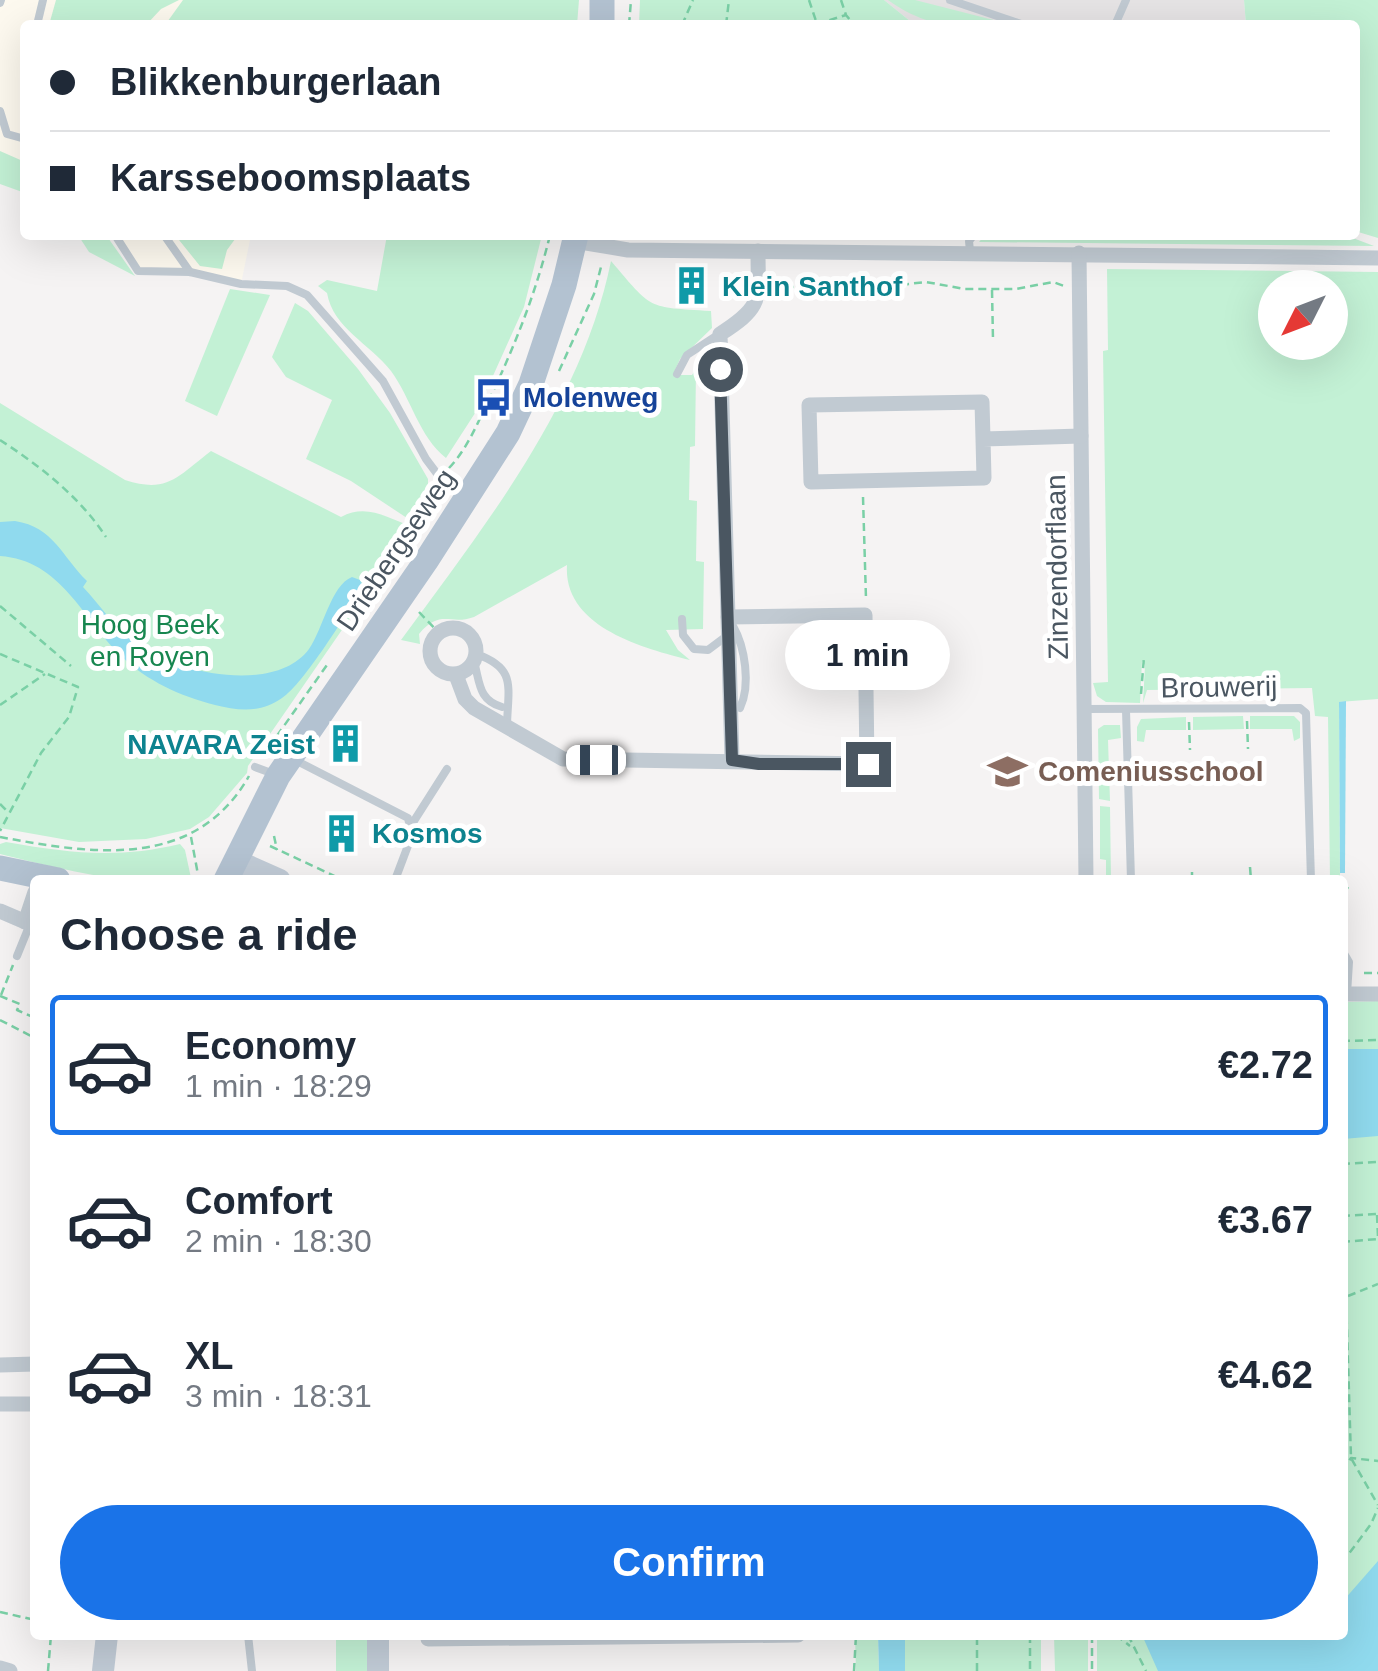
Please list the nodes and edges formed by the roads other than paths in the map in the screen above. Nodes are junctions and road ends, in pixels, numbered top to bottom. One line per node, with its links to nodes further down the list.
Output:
1 (950, 0): 2 (lane)
2 (1009, 20)
3 (0, 111): 4 (lane)
4 (20, 138)
5 (118, 240): 13 (lane)
6 (168, 240): 13 (lane)
7 (567, 240): 18 (main road, Driebergseweg)
8 (579, 240): 10 (street)
9 (972, 243): 10 (street); 11 (street)
10 (758, 250): 14 (street)
11 (1079, 253): 12 (street); 16 (street, Zinzendorflaan)
12 (1378, 258)
13 (190, 272): 18 (lane)
14 (720, 334): 15 (lane); 19 (street)
15 (677, 374)
16 (1081, 436): 17 (street); 26 (street, Zinzendorflaan)
17 (983, 439): 17 (street)
18 (471, 494): 30 (main road, Driebergseweg)
19 (728, 618): 21 (street); 25 (lane); 29 (street)
20 (682, 619): 21 (lane)
21 (728, 636): 29 (street)
22 (475, 658): 23 (street); 23 (street); 24 (lane); 28 (lane)
23 (456, 674): 28 (street)
24 (502, 708)
25 (740, 708)
26 (1084, 708): 27 (lane, Brouwerij); 37 (street, Zinzendorflaan)
27 (1126, 710): 38 (lane); 39 (lane, Brouwerij)
28 (507, 729): 29 (street)
29 (732, 760)
30 (274, 767): 32 (lane); 34 (main road, Driebergseweg)
31 (447, 769): 32 (lane)
32 (412, 824): 36 (lane)
33 (0, 868): 40 (main road)
34 (231, 870): 35 (main road)
35 (256, 875)
36 (397, 875)
37 (1086, 875)
38 (1131, 875)
39 (1311, 875)
40 (30, 876)
41 (0, 912): 42 (street)
42 (30, 923): 43 (lane)
43 (17, 956)
44 (1348, 994): 45 (street)
45 (1378, 994)
46 (30, 1364): 47 (street)
47 (0, 1365)
48 (0, 1404): 49 (street)
49 (30, 1404)
50 (106, 1640): 55 (main road)
51 (249, 1640): 56 (lane)
52 (378, 1640): 57 (main road)
53 (0, 1668): 54 (street)
54 (10, 1671)
55 (103, 1671)
56 (252, 1671)
57 (378, 1671)

